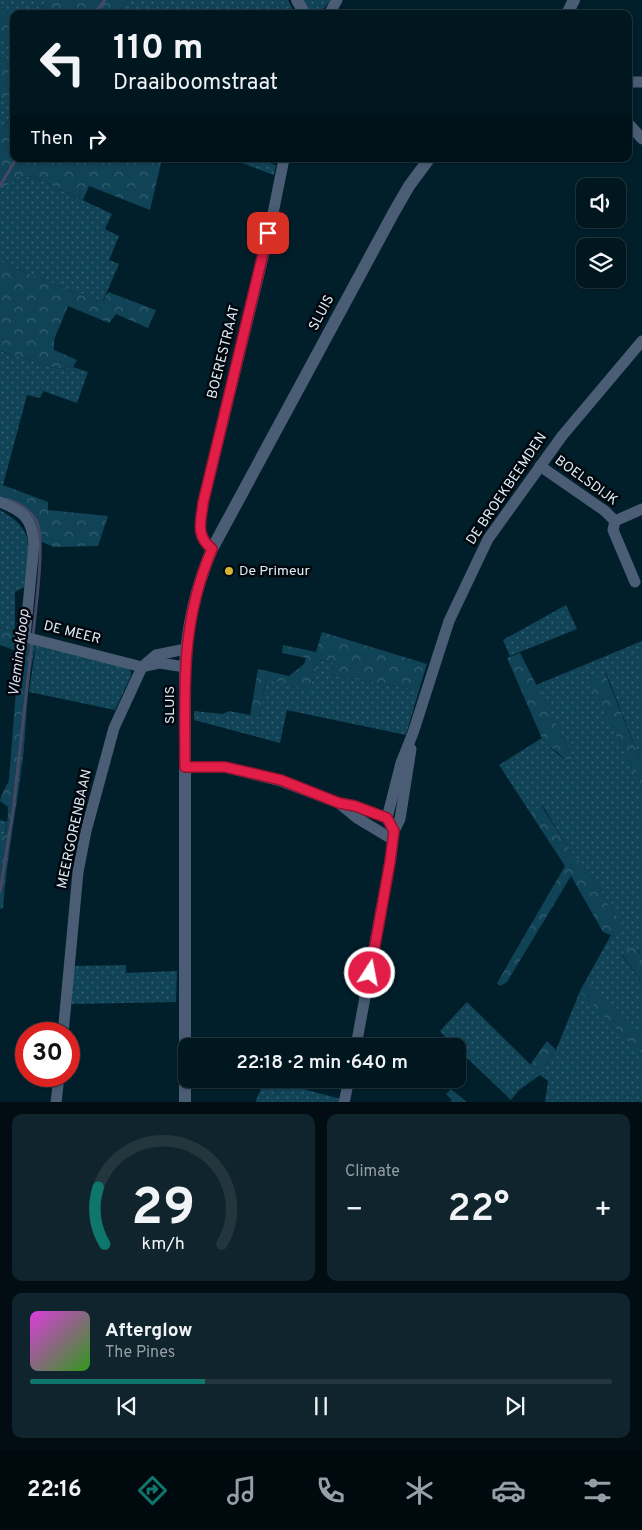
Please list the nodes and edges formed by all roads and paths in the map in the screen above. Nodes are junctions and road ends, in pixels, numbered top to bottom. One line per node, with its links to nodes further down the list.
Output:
1 (632, 127): 2 (street)
2 (642, 139)
3 (283, 162): 10 (street, BOERESTRAAT)
4 (427, 162): 10 (street, SLUIS)
5 (642, 341): 6 (street, DE BROEKBEEMDEN)
6 (540, 466): 9 (street, BOELSDIJK); 15 (street, DE BROEKBEEMDEN)
7 (0, 502): 13 (street, DE MEER)
8 (642, 509): 9 (street, BOELSDIJK)
9 (615, 521): 11 (street, BOELSDIJK)
10 (212, 549): 12 (street, SLUIS)
11 (635, 582)
12 (186, 649): 13 (street); 14 (street, SLUIS)
13 (142, 667): 14 (street); 20 (street, MEERGORENBAAN)
14 (185, 667): 16 (street, SLUIS)
15 (413, 733): 18 (street, DE BROEKBEEMDEN); 19 (street, DE BROEKBEEMDEN)
16 (185, 767): 17 (street); 25 (street, SLUIS)
17 (339, 803): 18 (street); 19 (street)
18 (387, 818): 19 (street)
19 (393, 835): 21 (street, DE BROEKBEEMDEN)
20 (64, 1022)
21 (357, 1038)
22 (58, 1087): 24 (street)
23 (347, 1088): 26 (street)
24 (56, 1102)
25 (185, 1102)
26 (344, 1102)

